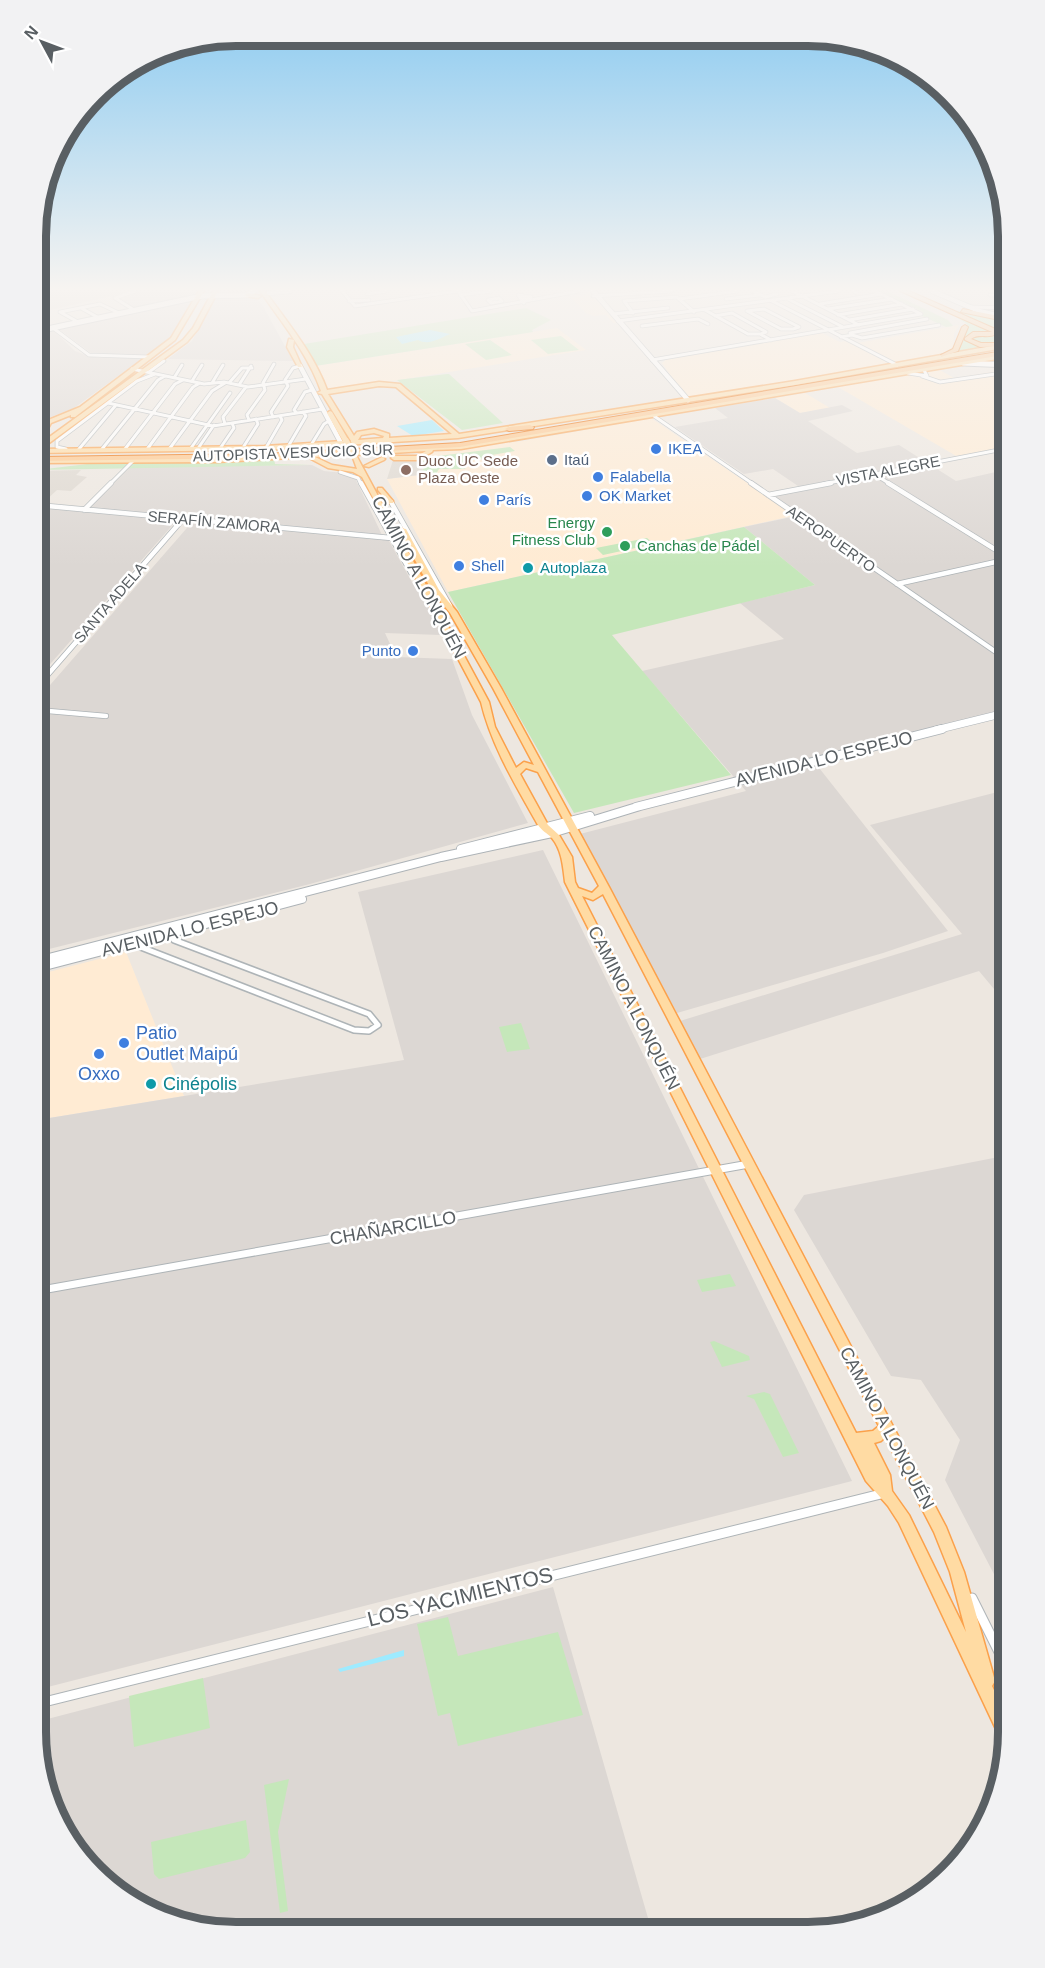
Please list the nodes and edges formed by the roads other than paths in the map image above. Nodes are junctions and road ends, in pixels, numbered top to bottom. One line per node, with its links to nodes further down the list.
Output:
1 (286, 382): 42 (street)
2 (114, 383): 32 (main road)
3 (131, 383): 35 (main road)
4 (134, 383): 29 (street)
5 (156, 383): 33 (street)
6 (177, 383): 37 (street)
7 (200, 383): 8 (street); 41 (street)
8 (212, 383): 9 (street)
9 (228, 383): 20 (street); 46 (street)
10 (280, 383): 21 (street)
11 (310, 383): 24 (street, CAMINO A LONQUÉN)
12 (314, 383): 24 (main road, CAMINO A LONQUÉN)
13 (315, 383): 24 (main road, CAMINO A LONQUÉN)
14 (670, 383): 30 (street)
15 (795, 383): 27 (highway); 30 (main road)
16 (823, 383): 27 (highway, AUTOPISTA VESPUCIO SUR)
17 (825, 383): 30 (highway, AUTOPISTA VESPUCIO SUR)
18 (840, 383): 23 (highway)
19 (851, 383): 23 (main road)
20 (239, 385): 22 (street)
21 (263, 385): 22 (street); 44 (street)
22 (246, 387): 26 (street)
23 (803, 391): 27 (main road)
24 (319, 392): 34 (street, CAMINO A LONQUÉN); 38 (street); 56 (main road); 58 (main road, CAMINO A LONQUÉN)
25 (230, 393): 28 (street)
26 (242, 393): 28 (street); 51 (street)
27 (745, 397): 30 (highway); 40 (main road); 48 (highway, AUTOPISTA VESPUCIO SUR)
28 (226, 398): 52 (street)
29 (108, 403): 31 (street); 72 (street)
30 (685, 403): 55 (main road); 86 (highway, AUTOPISTA VESPUCIO SUR)
31 (116, 405): 33 (street); 73 (street)
32 (83, 407): 45 (main road); 49 (main road)
33 (135, 409): 37 (street); 74 (street)
34 (323, 409): 36 (street); 47 (street, CAMINO A LONQUÉN)
35 (90, 411): 49 (main road); 72 (main road)
36 (303, 412): 38 (street); 60 (street)
37 (152, 413): 41 (street); 75 (street)
38 (297, 413): 39 (street)
39 (280, 416): 42 (street); 64 (street)
40 (654, 416): 78 (main road); 99 (street, AEROPUERTO)
41 (171, 417): 46 (street); 67 (street)
42 (273, 417): 43 (street)
43 (256, 419): 44 (street); 63 (street)
44 (249, 420): 50 (street)
45 (50, 421): 49 (main road); 54 (main road)
46 (190, 421): 52 (street); 68 (street)
47 (329, 421): 58 (street, CAMINO A LONQUÉN); 61 (street)
48 (573, 421): 55 (highway); 77 (highway, AUTOPISTA VESPUCIO SUR)
49 (70, 422): 57 (main road)
50 (232, 423): 51 (street); 66 (street)
51 (225, 424): 53 (street)
52 (208, 425): 53 (street); 69 (street)
53 (214, 425): 65 (street)
54 (46, 428)
55 (508, 429): 56 (main road)
56 (458, 436): 59 (main road)
57 (46, 442)
58 (349, 442): 59 (main road); 59 (main road); 62 (main road); 83 (main road, CAMINO A LONQUÉN, bridge)
59 (373, 443)
60 (289, 445): 61 (street); 64 (street)
61 (311, 445): 62 (main road)
62 (322, 445): 70 (main road)
63 (244, 446): 64 (street); 66 (street)
64 (267, 446)
65 (199, 447): 66 (street); 69 (street)
66 (221, 447)
67 (148, 448): 68 (street); 75 (street)
68 (170, 448): 69 (street)
69 (191, 448)
70 (234, 448): 77 (highway); 80 (main road)
71 (46, 449): 77 (highway, AUTOPISTA VESPUCIO SUR)
72 (60, 449): 73 (street); 80 (main road)
73 (80, 449): 74 (street)
74 (102, 449): 75 (street)
75 (125, 449)
76 (46, 450): 80 (main road)
77 (280, 450)
78 (434, 450): 81 (main road); 84 (main road)
79 (999, 450): 96 (street, VISTA ALEGRE)
80 (68, 451)
81 (415, 451): 82 (main road); 84 (main road)
82 (342, 455): 83 (main road); 85 (main road)
83 (358, 456): 87 (main road); 94 (main road, CAMINO A LONQUÉN); 97 (main road, CAMINO A LONQUÉN)
84 (425, 456): 87 (main road)
85 (300, 457): 90 (main road); 97 (main road)
86 (171, 458): 88 (highway, AUTOPISTA VESPUCIO SUR); 90 (highway)
87 (382, 459): 94 (main road)
88 (46, 460)
89 (46, 460): 91 (main road)
90 (229, 460): 92 (main road)
91 (117, 461): 92 (main road); 93 (main road)
92 (133, 461): 102 (street)
93 (46, 465)
94 (368, 466): 98 (main road, CAMINO A LONQUÉN)
95 (340, 472): 103 (street, CAMINO A LONQUÉN)
96 (874, 474): 99 (street, VISTA ALEGRE); 106 (street)
97 (365, 477): 103 (main road, CAMINO A LONQUÉN)
98 (380, 489): 100 (main road); 111 (main road, CAMINO A LONQUÉN)
99 (768, 495): 109 (street, AEROPUERTO)
100 (391, 502): 111 (street, CAMINO A LONQUÉN)
101 (46, 506): 102 (street, SERAFÍN ZAMORA)
102 (84, 510): 104 (street, SERAFÍN ZAMORA)
103 (380, 513): 105 (street, CAMINO A LONQUÉN); 110 (main road, CAMINO A LONQUÉN)
104 (183, 519): 105 (street, SERAFÍN ZAMORA); 113 (street, SANTA ADELA)
105 (391, 538): 108 (street, CAMINO A LONQUÉN)
106 (999, 552)
107 (999, 560): 109 (street)
108 (413, 576): 110 (main road)
109 (897, 584): 112 (street, AEROPUERTO)
110 (429, 594): 118 (main road, CAMINO A LONQUÉN)
111 (453, 612): 117 (main road, CAMINO A LONQUÉN)
112 (999, 655)
113 (46, 677)
114 (46, 711): 116 (street)
115 (999, 715): 119 (main road, AVENIDA LO ESPEJO)
116 (106, 716)
117 (541, 770): 118 (main road); 119 (main road, CAMINO A LONQUÉN)
118 (515, 774): 120 (main road, CAMINO A LONQUÉN)
119 (570, 824): 120 (main road, AVENIDA LO ESPEJO); 121 (main road, CAMINO A LONQUÉN)
120 (548, 830): 122 (main road, CAMINO A LONQUÉN); 123 (main road, AVENIDA LO ESPEJO)
121 (604, 886): 122 (main road); 129 (main road, CAMINO A LONQUÉN)
122 (574, 890): 130 (main road, CAMINO A LONQUÉN)
123 (248, 910): 124 (main road, AVENIDA LO ESPEJO); 126 (main road, AVENIDA LO ESPEJO)
124 (169, 934): 125 (main road, AVENIDA LO ESPEJO); 125 (street)
125 (132, 944): 126 (main road, AVENIDA LO ESPEJO)
126 (82, 953): 127 (main road, AVENIDA LO ESPEJO); 128 (main road, AVENIDA LO ESPEJO)
127 (46, 959)
128 (46, 965)
129 (749, 1164): 130 (street, CHAÑARCILLO); 132 (main road, CAMINO A LONQUÉN)
130 (715, 1170): 131 (street, CHAÑARCILLO); 133 (main road, CAMINO A LONQUÉN)
131 (46, 1290)
132 (887, 1426): 134 (main road); 139 (main road, CAMINO A LONQUÉN)
133 (846, 1431): 134 (main road); 135 (main road, CAMINO A LONQUÉN)
134 (865, 1438): 135 (main road)
135 (885, 1493): 138 (street, LOS YACIMIENTOS); 140 (main road, CAMINO A LONQUÉN)
136 (972, 1598): 137 (street)
137 (998, 1650)
138 (46, 1702)
139 (998, 1715)
140 (998, 1716)

